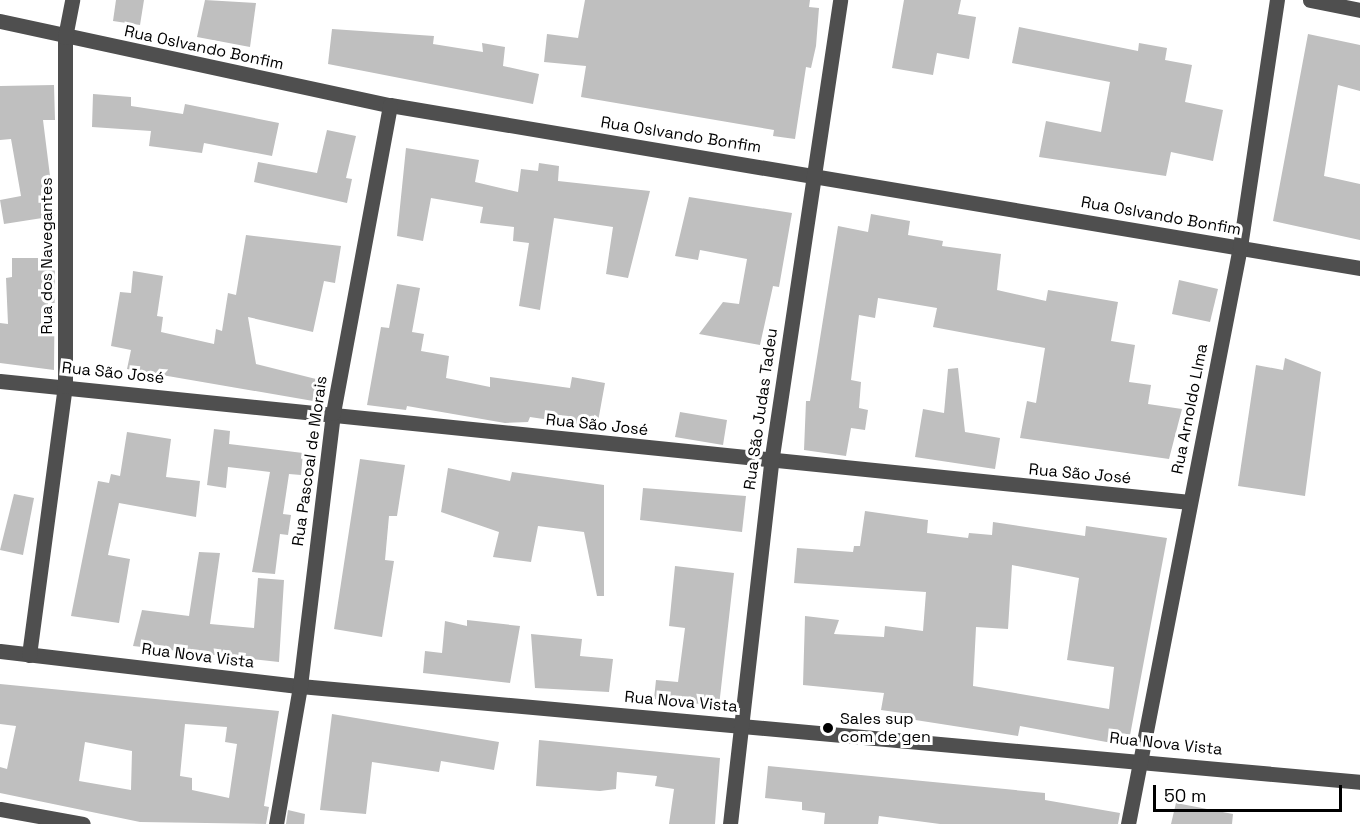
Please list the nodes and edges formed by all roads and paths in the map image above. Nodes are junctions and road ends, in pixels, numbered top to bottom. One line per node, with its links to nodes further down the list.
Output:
1 (72, 0): 7 (street, Rua dos Navegantes)
2 (840, 0): 9 (street, Rua São Judas Tadeu)
3 (1277, 0): 10 (street, Rua Arnoldo LIma)
4 (1310, 0): 5 (street)
5 (1360, 9)
6 (0, 21): 7 (street, Rua Oslvando Bonfim)
7 (65, 37): 8 (street, Rua Oslvando Bonfim); 13 (street, Rua dos Navegantes)
8 (390, 105): 9 (street, Rua Oslvando Bonfim); 14 (street, Rua Pascoal de Morais)
9 (812, 174): 10 (street, Rua Oslvando Bonfim); 15 (street, Rua São Judas Tadeu)
10 (1240, 248): 11 (street, Rua Oslvando Bonfim); 16 (street, Rua Arnoldo LIma)
11 (1360, 268)
12 (0, 381): 13 (street, Rua São José)
13 (65, 386): 14 (street, Rua São José); 18 (street, Rua dos Navegantes)
14 (333, 413): 15 (street, Rua São José); 19 (street, Rua Pascoal de Morais)
15 (771, 463): 16 (street, Rua São José); 20 (street, Rua São Judas Tadeu)
16 (1190, 502): 21 (street, Rua Arnoldo LIma)
17 (0, 651): 18 (street, Rua Nova Vista)
18 (29, 655): 19 (street, Rua Nova Vista)
19 (300, 686): 20 (street, Rua Nova Vista); 25 (street, Rua Pascoal de Morais)
20 (739, 725): 21 (street, Rua Nova Vista); 26 (street, Rua São Judas Tadeu)
21 (1138, 759): 22 (street, Rua Nova Vista); 27 (street, Rua Arnoldo LIma)
22 (1360, 782)
23 (0, 809): 24 (street)
24 (83, 824)
25 (276, 824)
26 (730, 824)
27 (1128, 824)

